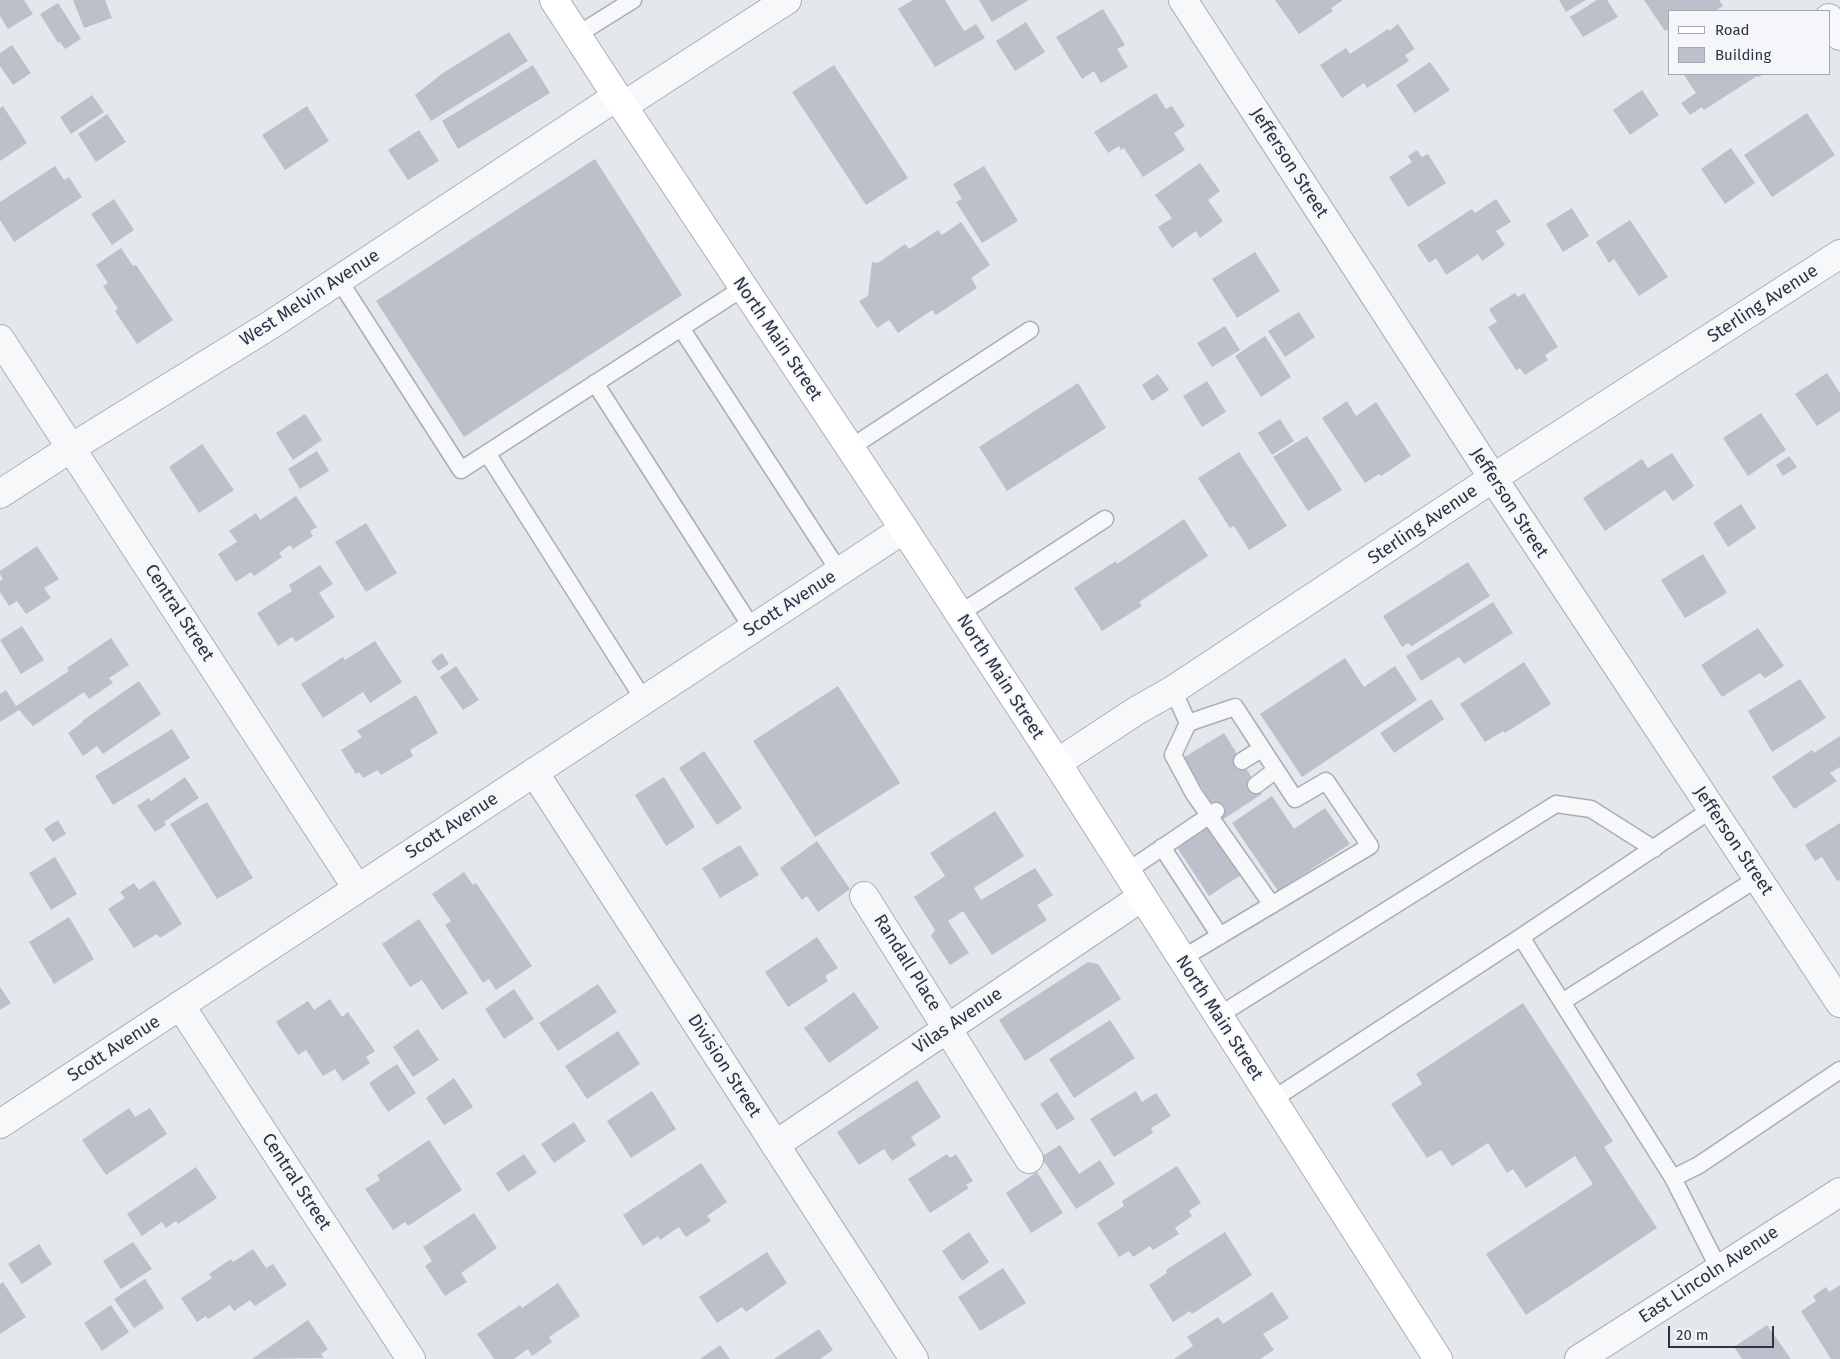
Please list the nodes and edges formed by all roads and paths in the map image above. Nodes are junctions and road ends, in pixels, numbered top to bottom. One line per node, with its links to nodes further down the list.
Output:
1 (554, 0): 6 (main road, North Main Street)
2 (633, 0): 6 (lane)
3 (787, 0): 8 (street, West Melvin Avenue)
4 (1183, 0): 19 (street, Jefferson Street)
5 (1830, 20): 7 (street)
6 (577, 35): 8 (main road, North Main Street)
7 (1840, 36)
8 (619, 102): 10 (street, West Melvin Avenue); 11 (main road, North Main Street)
9 (1840, 254): 19 (street, Sterling Avenue)
10 (339, 280): 16 (street, West Melvin Avenue); 18 (lane)
11 (743, 288): 12 (lane); 17 (main road, North Main Street)
12 (681, 328): 15 (lane); 23 (lane)
13 (1030, 330): 17 (lane)
14 (0, 339): 16 (street, Central Street)
15 (595, 383): 18 (lane); 25 (lane)
16 (71, 448): 20 (street, West Melvin Avenue); 41 (street, Central Street)
17 (850, 448): 22 (main road, North Main Street)
18 (488, 453): 27 (lane)
19 (1493, 478): 26 (street, Sterling Avenue); 35 (street, Jefferson Street)
20 (0, 494)
21 (1105, 519): 24 (lane)
22 (904, 529): 23 (street, Scott Avenue); 24 (main road, North Main Street)
23 (839, 571): 25 (street, Scott Avenue)
24 (959, 614): 31 (main road, North Main Street)
25 (752, 628): 27 (street, Scott Avenue)
26 (1173, 690): 28 (lane); 31 (street, Sterling Avenue)
27 (644, 700): 33 (street, Scott Avenue)
28 (1188, 722): 29 (lane); 36 (lane)
29 (1262, 749): 30 (lane); 32 (lane)
30 (1242, 761)
31 (1057, 763): 39 (main road, North Main Street)
32 (1276, 770): 34 (lane); 44 (lane)
33 (534, 772): 41 (street, Scott Avenue); 56 (street, Division Street)
34 (1256, 784)
35 (1712, 809): 38 (lane); 40 (street, Jefferson Street)
36 (1213, 813): 37 (lane); 44 (lane)
37 (1162, 848): 39 (lane); 45 (lane)
38 (1654, 849): 46 (lane); 51 (lane)
39 (1126, 872): 43 (main road, North Main Street)
40 (1758, 878): 48 (lane); 49 (street, Jefferson Street)
41 (357, 888): 50 (street, Scott Avenue)
42 (864, 896): 52 (street, Randall Place)
43 (1142, 897): 47 (main road, North Main Street); 52 (street, Vilas Avenue)
44 (1272, 905): 45 (lane)
45 (1220, 936): 47 (lane)
46 (1521, 937): 48 (lane); 54 (lane)
47 (1181, 959): 51 (main road, North Main Street)
48 (1562, 1002): 58 (lane)
49 (1840, 1003)
50 (180, 1005): 55 (street, Scott Avenue); 61 (street, Central Street)
51 (1218, 1016): 54 (main road, North Main Street)
52 (947, 1028): 56 (street, Vilas Avenue); 57 (street, Randall Place)
53 (1840, 1070): 58 (lane)
54 (1272, 1100): 63 (main road, North Main Street)
55 (0, 1124)
56 (775, 1145): 62 (street, Division Street)
57 (1028, 1159)
58 (1673, 1178): 60 (lane)
59 (1840, 1192): 60 (street, East Lincoln Avenue)
60 (1719, 1268): 64 (street, East Lincoln Avenue)
61 (411, 1359)
62 (914, 1359)
63 (1438, 1359)
64 (1579, 1359)

